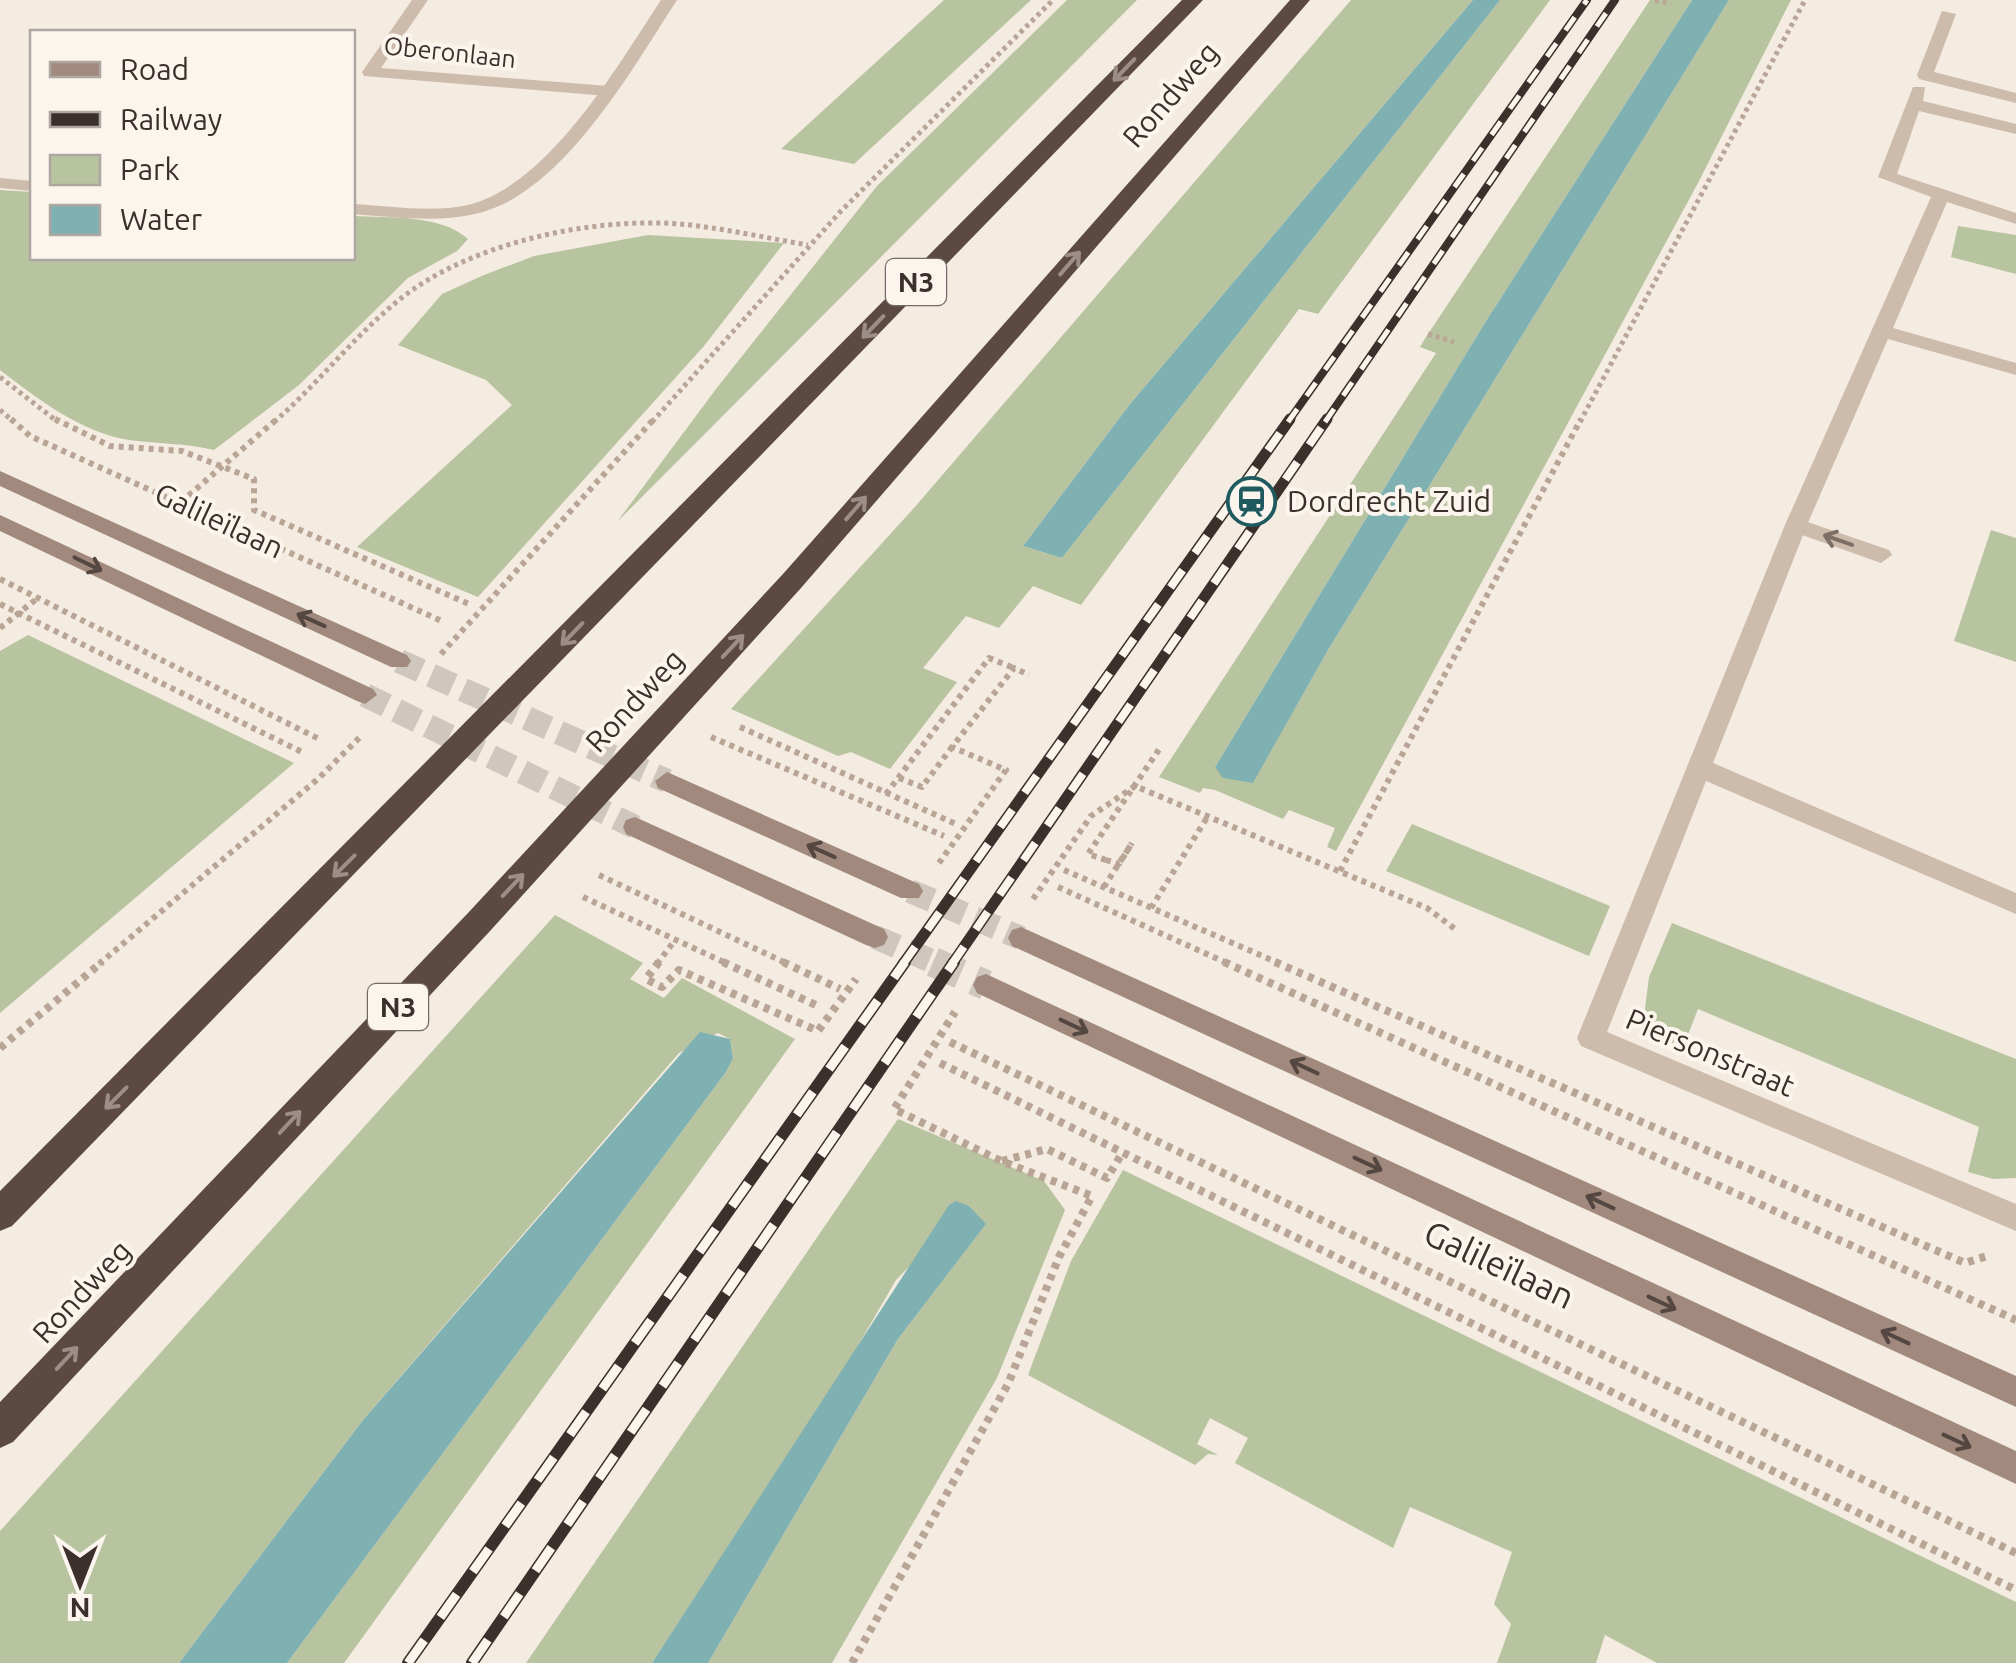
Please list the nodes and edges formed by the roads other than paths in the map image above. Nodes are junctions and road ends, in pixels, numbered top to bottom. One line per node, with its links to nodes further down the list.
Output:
1 (420, 0): 7 (street, Oberonlaan)
2 (669, 0): 7 (street)
3 (1192, 0): 32 (highway, Rondweg / N3, one-way to 32)
4 (1300, 0): 35 (highway, Rondweg / N3, one-way to 4)
5 (1948, 14): 6 (street)
6 (1924, 75): 8 (street); 9 (street)
7 (608, 92): 14 (street)
8 (2016, 98)
9 (1913, 104): 10 (street); 13 (street)
10 (2016, 129)
11 (0, 183): 12 (street)
12 (30, 186)
13 (1940, 198): 15 (street); 16 (street, Piersonstraat)
14 (355, 209)
15 (2016, 219)
16 (1879, 330): 17 (street); 20 (street, Piersonstraat)
17 (2016, 369)
18 (0, 478): 22 (street, Galileïlaan, one-way to 18)
19 (0, 522): 23 (street, one-way to 23)
20 (1796, 525): 21 (street, one-way to 20); 24 (street, Piersonstraat)
21 (1881, 554)
22 (400, 660)
23 (365, 695)
24 (1702, 769): 28 (street); 33 (street, Piersonstraat)
25 (666, 781): 27 (street, one-way to 25)
26 (635, 827): 29 (street)
27 (910, 891)
28 (2016, 904)
29 (875, 937)
30 (1020, 938): 34 (street, one-way to 30)
31 (986, 985): 36 (street, Galileïlaan, one-way to 36)
32 (0, 1215)
33 (2016, 1218)
34 (2016, 1392)
35 (0, 1429)
36 (2016, 1468)

